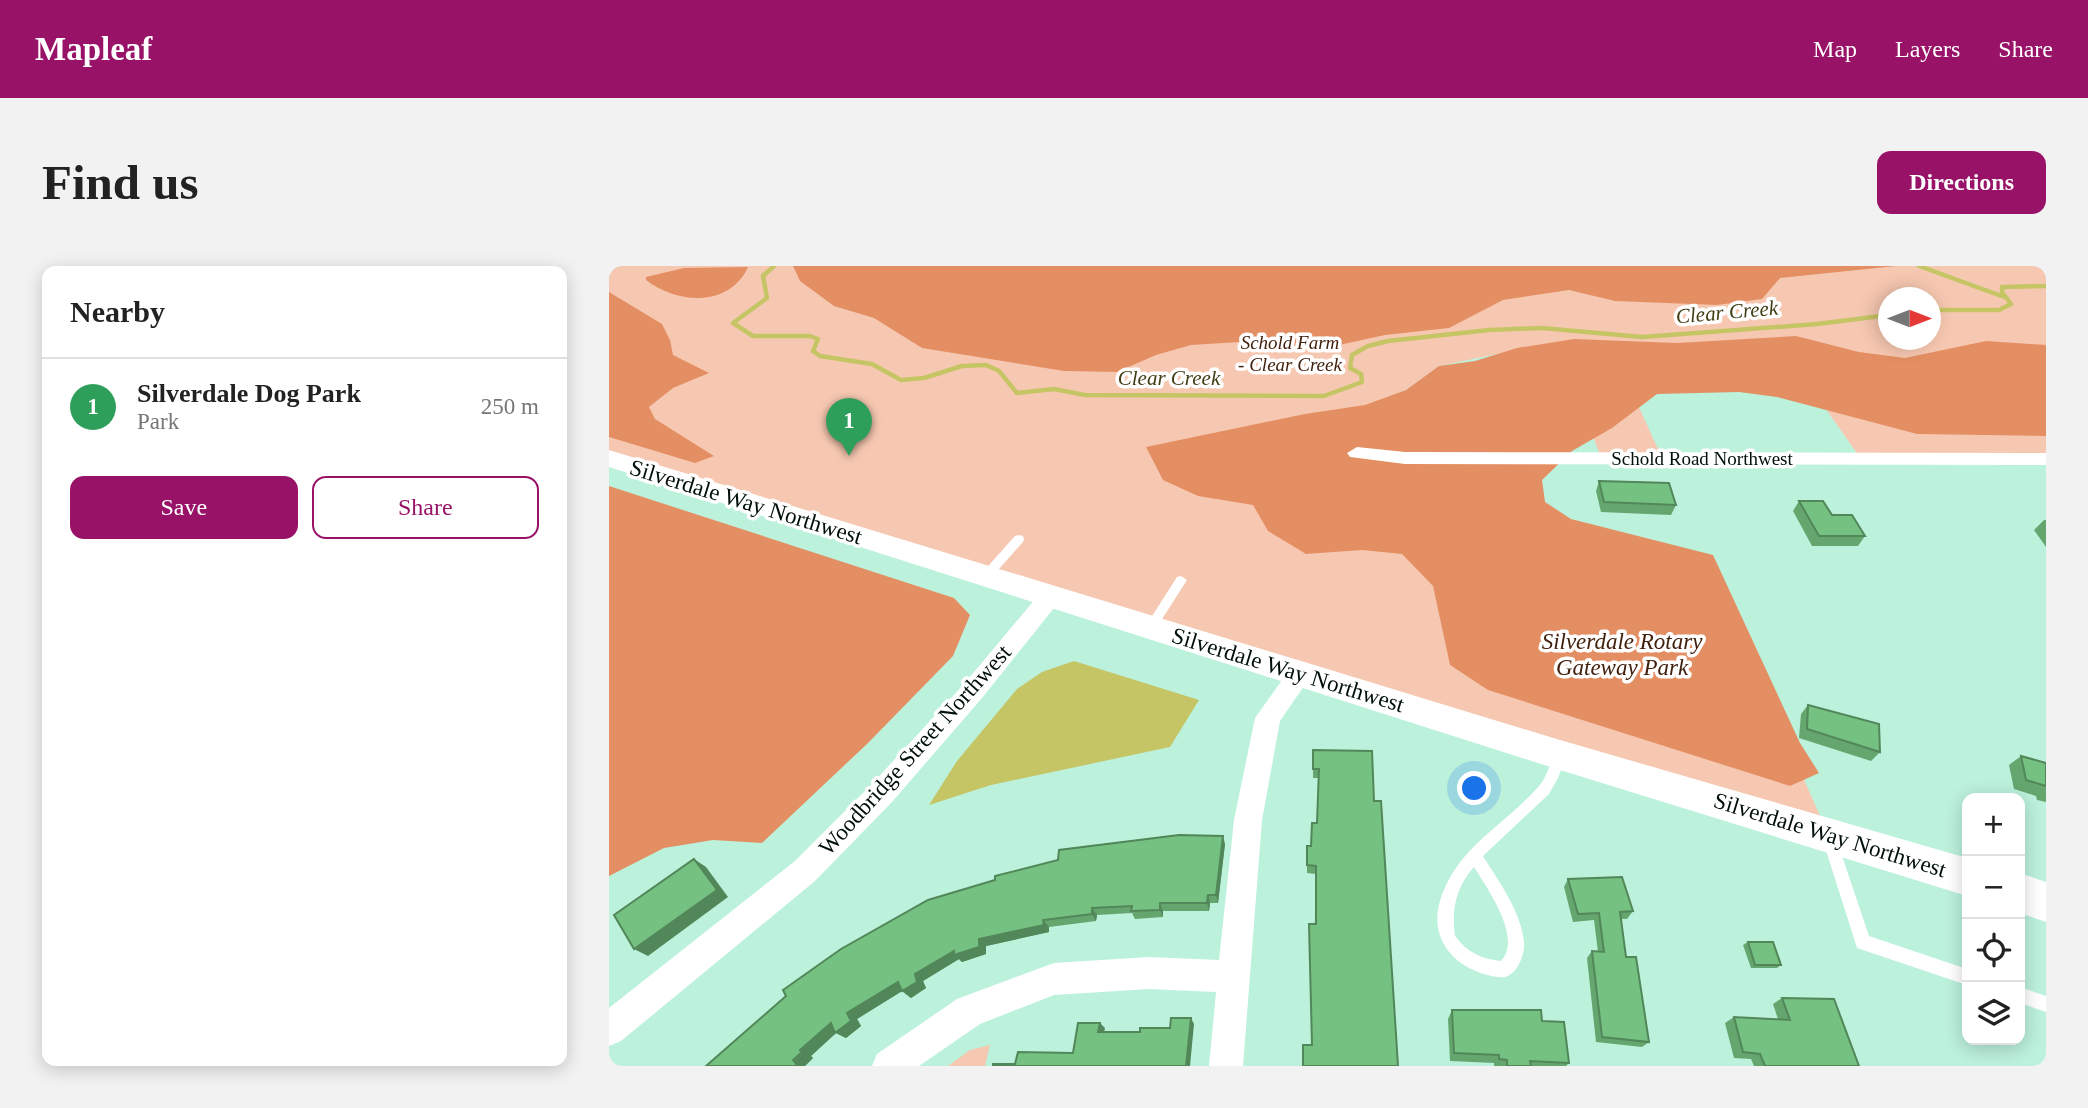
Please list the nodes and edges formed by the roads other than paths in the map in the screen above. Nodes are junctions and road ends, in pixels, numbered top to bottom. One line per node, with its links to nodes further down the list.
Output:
1 (1357, 453): 3 (street, Schold Road Northwest)
2 (609, 458): 5 (main road, Silverdale Way Northwest)
3 (2046, 459)
4 (1019, 539): 5 (lane)
5 (986, 576): 7 (main road, Silverdale Way Northwest)
6 (1181, 580): 8 (lane)
7 (1051, 597): 8 (main road, Silverdale Way Northwest); 20 (street, Woodbridge Street Northwest)
8 (1151, 627): 9 (main road, Silverdale Way Northwest)
9 (1301, 673): 10 (main road, Silverdale Way Northwest); 17 (street)
10 (1560, 755): 11 (main road, Silverdale Way Northwest); 12 (lane)
11 (1828, 834): 13 (main road, Silverdale Way Northwest); 16 (lane)
12 (1475, 855): 12 (lane)
13 (1962, 875)
14 (2025, 895): 15 (main road)
15 (2046, 902)
16 (1962, 975)
17 (1232, 977): 21 (street); 22 (street)
18 (2025, 997): 19 (lane)
19 (2046, 1004)
20 (609, 1029)
21 (888, 1066)
22 (1226, 1066)

